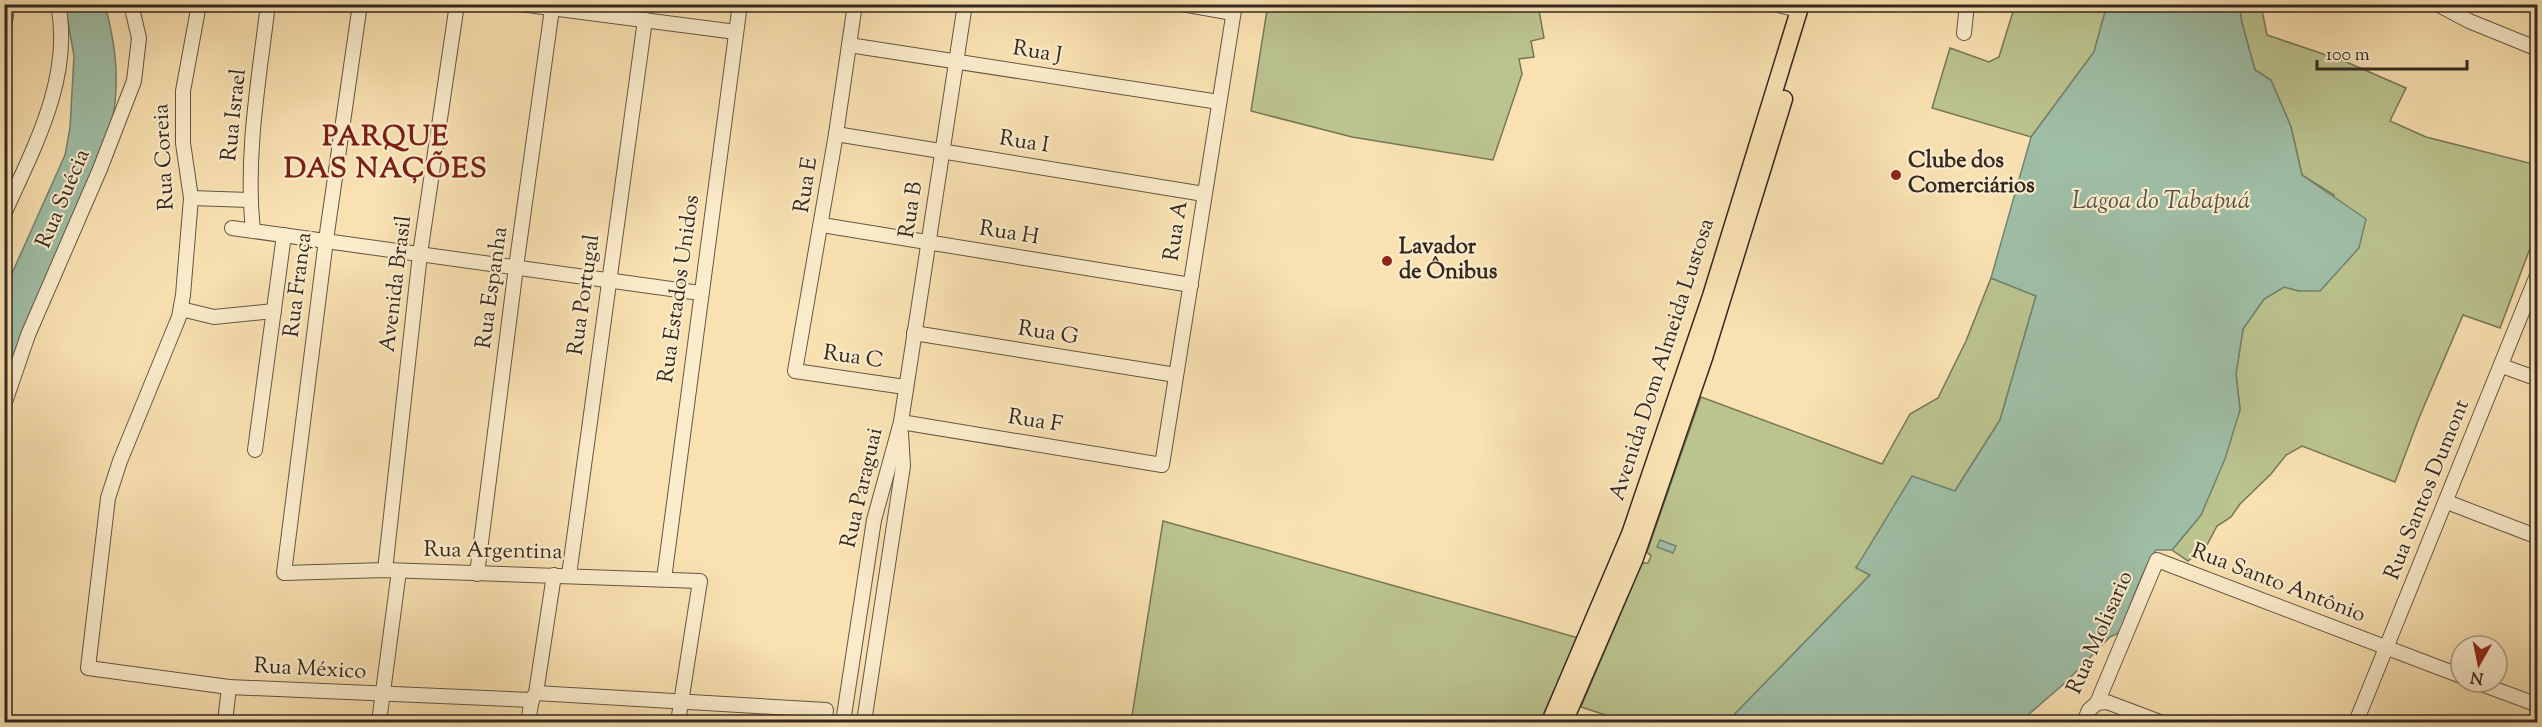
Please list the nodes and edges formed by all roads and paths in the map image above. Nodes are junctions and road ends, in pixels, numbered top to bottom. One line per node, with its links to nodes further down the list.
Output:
1 (8, 4): 20 (street)
2 (58, 4): 32 (street)
3 (131, 4): 54 (street, Rua Suécia)
4 (199, 4): 30 (street, Rua Coreia)
5 (268, 4): 31 (street, Rua Israel)
6 (360, 4): 37 (street, Rua França)
7 (457, 4): 39 (street, Avenida Brasil)
8 (520, 4): 17 (street)
9 (740, 4): 21 (street, Rua Estados Unidos)
10 (855, 4): 23 (street, Rua E)
11 (965, 4): 25 (street, Rua B)
12 (1182, 4): 18 (street)
13 (1774, 4): 16 (street)
14 (1967, 4): 22 (street)
15 (2437, 4): 24 (street)
16 (1804, 6): 48 (main road, Avenida Dom Almeida Lustosa)
17 (552, 9): 19 (street); 40 (street, Rua Espanha)
18 (1234, 9): 26 (street, Rua A)
19 (645, 20): 21 (street); 42 (street, Rua Portugal)
20 (4, 26)
21 (736, 32): 44 (street, Rua Estados Unidos)
22 (1964, 33)
23 (849, 45): 25 (street, Rua J); 27 (street, Rua E)
24 (2538, 49)
25 (956, 62): 26 (street, Rua J); 28 (street, Rua B)
26 (1219, 102): 29 (street, Rua A)
27 (837, 134): 28 (street, Rua I); 33 (street, Rua E)
28 (942, 152): 29 (street, Rua I); 38 (street, Rua B)
29 (1204, 194): 43 (street, Rua A)
30 (191, 198): 31 (street); 45 (street, Rua Coreia)
31 (249, 200): 35 (street, Rua Israel)
32 (4, 214)
33 (822, 225): 38 (street, Rua H); 50 (street, Rua E)
34 (232, 228): 35 (street)
35 (253, 230): 36 (street)
36 (284, 235): 37 (street); 46 (street)
37 (326, 240): 39 (street); 63 (street, Rua França)
38 (928, 242): 43 (street, Rua H); 47 (street, Rua B)
39 (420, 254): 40 (street); 61 (street, Avenida Brasil)
40 (516, 267): 42 (street); 64 (street, Rua Espanha)
41 (2538, 273): 49 (street, Rua Santos Dumont)
42 (608, 280): 44 (street); 66 (street, Rua Portugal)
43 (1191, 285): 51 (street, Rua A)
44 (700, 293): 67 (street, Rua Estados Unidos)
45 (181, 309): 46 (street); 69 (street, Rua Coreia)
46 (274, 310): 56 (street)
47 (914, 333): 51 (street, Rua G); 53 (street, Rua B)
48 (1698, 356): 85 (main road, Avenida Dom Almeida Lustosa); 86 (main road, Avenida Dom Almeida Lustosa)
49 (2502, 366): 52 (street); 58 (street, Rua Santos Dumont)
50 (795, 371): 53 (street, Rua C)
51 (1176, 375): 57 (street, Rua A)
52 (2538, 379)
53 (905, 387): 55 (street, Rua B)
54 (4, 405)
55 (901, 422): 57 (street, Rua F); 83 (street, Rua Paraguai); 84 (street, Rua Paraguai)
56 (255, 450)
57 (1162, 465)
58 (2447, 502): 59 (street); 68 (street, Rua Santos Dumont)
59 (2538, 537)
60 (2157, 560): 68 (street, Rua Santo Antônio); 76 (street, Rua Molisario)
61 (385, 570): 62 (street, Rua Argentina); 63 (street, Rua Argentina)
62 (399, 571): 64 (street, Rua Argentina); 73 (street)
63 (284, 573)
64 (477, 573): 65 (street, Rua Argentina)
65 (554, 575): 66 (street, Rua Argentina); 74 (street)
66 (569, 575): 67 (street, Rua Argentina)
67 (664, 579): 75 (street, Rua Argentina)
68 (2385, 648): 70 (street, Rua Santo Antônio); 89 (street, Rua Santos Dumont)
69 (88, 668): 71 (street, Rua México)
70 (2449, 672)
71 (229, 687): 73 (street, Rua México); 79 (street)
72 (2508, 694): 77 (street)
73 (383, 695): 74 (street, Rua México); 80 (street)
74 (534, 696): 75 (street, Rua México); 81 (street)
75 (682, 700): 78 (street, Rua México); 82 (street)
76 (2097, 703): 87 (street, Rua Molisario); 88 (street)
77 (2538, 705)
78 (825, 716)
79 (225, 723)
80 (379, 723)
81 (528, 723)
82 (678, 723)
83 (843, 723)
84 (864, 723)
85 (1550, 723)
86 (1564, 723)
87 (2084, 723)
88 (2160, 723)
89 (2356, 723)

